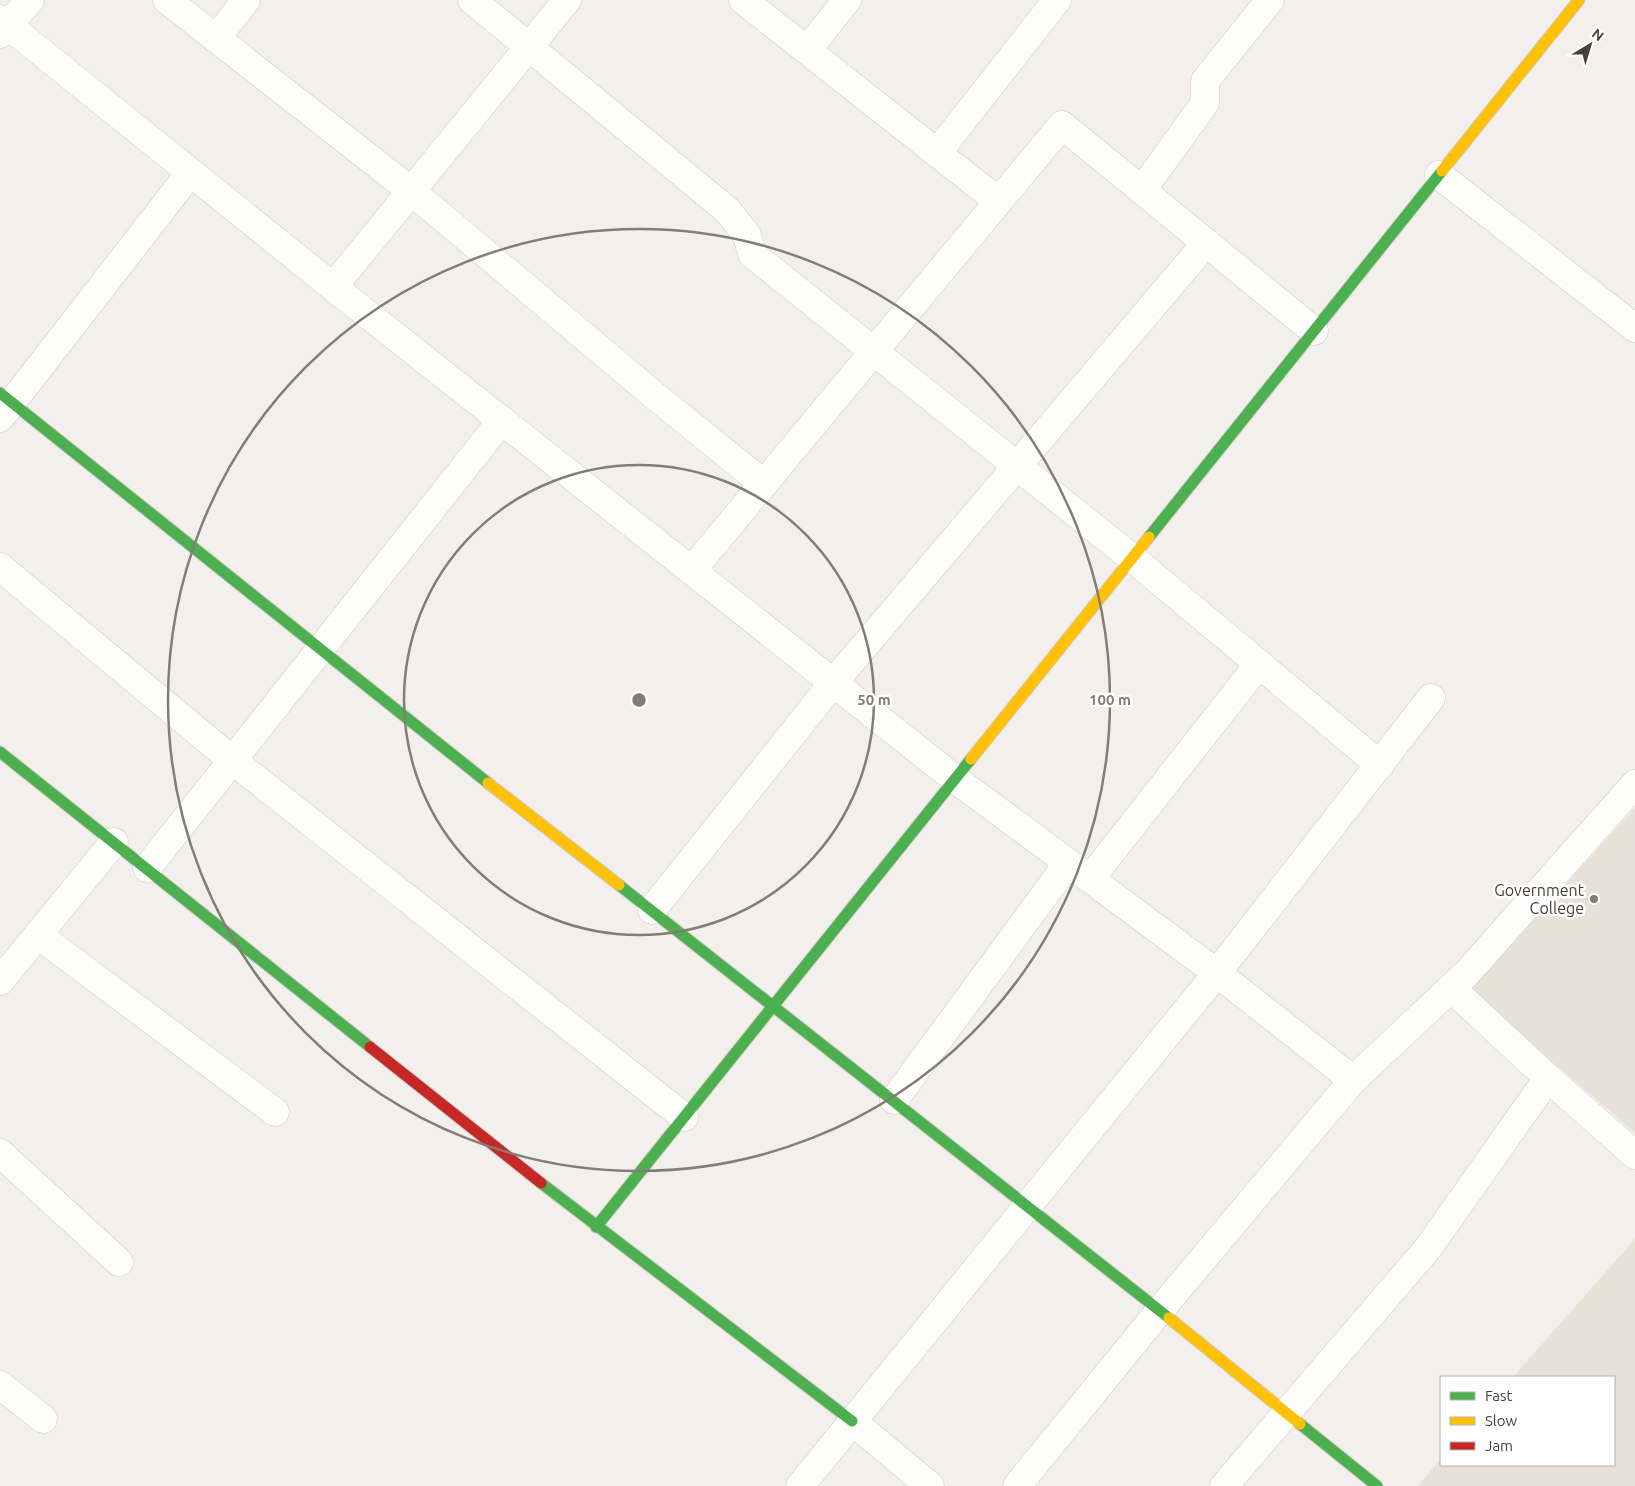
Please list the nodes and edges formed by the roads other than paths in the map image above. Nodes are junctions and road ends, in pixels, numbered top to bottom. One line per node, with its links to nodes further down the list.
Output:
1 (30, 0): 11 (street)
2 (167, 0): 12 (street)
3 (246, 0): 12 (street)
4 (472, 0): 13 (street)
5 (567, 0): 13 (street)
6 (742, 0): 14 (street)
7 (847, 0): 14 (street)
8 (1057, 0): 15 (street)
9 (1270, 0): 19 (street)
10 (1579, 0): 17 (street)
11 (2, 26): 16 (street)
12 (216, 39): 18 (street)
13 (530, 46): 18 (street); 25 (street)
14 (807, 50): 15 (street)
15 (937, 152): 20 (street)
16 (190, 172): 22 (street); 26 (street)
17 (1439, 175): 23 (street); 24 (street)
18 (410, 190): 22 (street); 29 (street)
19 (1142, 190): 20 (street); 21 (street)
20 (998, 201): 25 (street)
21 (1206, 243): 24 (street); 28 (street)
22 (333, 287): 27 (street)
23 (1635, 328)
24 (1314, 331): 30 (street)
25 (873, 352): 28 (street); 29 (street)
26 (4, 404): 33 (street)
27 (502, 420): 32 (street); 33 (street)
28 (1016, 466): 30 (street); 35 (street)
29 (764, 484): 32 (street)
30 (1132, 558): 34 (street); 40 (street)
31 (0, 567): 38 (street)
32 (692, 570): 35 (street)
33 (320, 649): 38 (street); 46 (street)
34 (1259, 664): 39 (street); 45 (street)
35 (833, 683): 40 (street); 46 (street)
36 (1431, 698): 39 (street)
37 (0, 752): 42 (street)
38 (232, 760): 44 (street); 57 (street)
39 (1380, 765): 49 (street)
40 (955, 780): 43 (street); 52 (street)
41 (1635, 784): 51 (street)
42 (114, 842): 44 (street); 47 (street)
43 (1068, 863): 45 (street); 55 (street)
44 (147, 868): 61 (street)
45 (1090, 879): 49 (street)
46 (652, 910): 52 (street)
47 (38, 935): 48 (street); 56 (street)
48 (8, 953): 50 (street)
49 (1217, 973): 54 (street); 60 (street)
50 (0, 981)
51 (1451, 988): 53 (street); 54 (street)
52 (774, 1006): 55 (street); 57 (street)
53 (1548, 1078): 59 (street); 65 (street)
54 (1353, 1080): 63 (street)
55 (894, 1100): 60 (street)
56 (275, 1112)
57 (684, 1117): 61 (street)
58 (0, 1153): 62 (street)
59 (1635, 1155)
60 (1029, 1205): 63 (street); 67 (street)
61 (596, 1227): 67 (street)
62 (119, 1262)
63 (1161, 1309): 65 (street); 70 (street)
64 (0, 1385): 66 (street)
65 (1287, 1412): 71 (street); 72 (street)
66 (44, 1419)
67 (852, 1421): 68 (street); 69 (street)
68 (800, 1486)
69 (930, 1486)
70 (1017, 1486)
71 (1224, 1486)
72 (1377, 1486)

